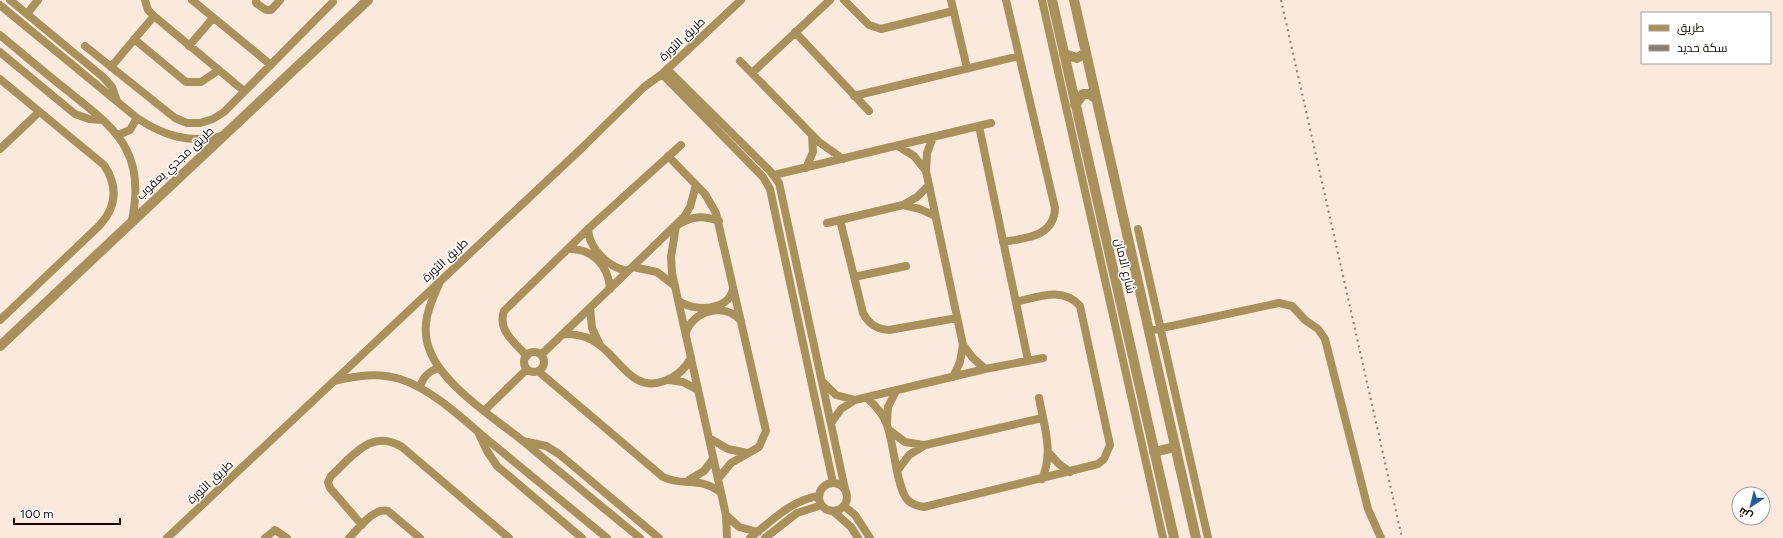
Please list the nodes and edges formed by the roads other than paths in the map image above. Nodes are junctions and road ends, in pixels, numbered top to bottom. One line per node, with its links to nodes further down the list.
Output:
1 (10, 0): 19 (street)
2 (25, 0): 19 (street)
3 (38, 0): 21 (street)
4 (145, 0): 22 (street)
5 (256, 0): 6 (street)
6 (280, 0)
7 (368, 0): 54 (street, طريق مجدي يعقوب)
8 (741, 0): 38 (street, طريق الثورة)
9 (830, 0): 24 (street)
10 (844, 0): 20 (street)
11 (951, 0): 20 (street)
12 (1006, 0): 32 (street)
13 (1042, 0): 79 (street)
14 (1052, 0): 31 (street, شارع الامان)
15 (1074, 0): 30 (street, شارع الامان)
16 (193, 1): 23 (street)
17 (333, 2): 34 (street)
18 (0, 5): 44 (street)
19 (19, 7): 21 (street)
20 (953, 11): 36 (street)
21 (27, 14): 44 (street)
22 (154, 16): 26 (street); 28 (street)
23 (213, 18): 28 (street); 34 (street)
24 (795, 32): 39 (street); 42 (street)
25 (0, 35): 49 (street)
26 (134, 39): 35 (street); 37 (street)
27 (86, 46): 35 (street)
28 (189, 46): 37 (street)
29 (0, 52): 49 (street)
30 (1086, 53): 31 (street); 43 (street, شارع الامان)
31 (1064, 54): 45 (street, شارع الامان)
32 (1019, 56): 36 (street); 75 (street)
33 (740, 61): 39 (street)
34 (271, 65): 41 (street)
35 (111, 67): 41 (street)
36 (967, 68): 42 (street)
37 (219, 70): 41 (street)
38 (665, 71): 63 (street); 81 (street, طريق الثورة); 135 (street)
39 (752, 73): 52 (street)
40 (0, 79): 47 (street)
41 (244, 91)
42 (854, 96): 46 (street)
43 (1095, 98): 45 (street); 92 (street, شارع الامان)
44 (117, 101): 48 (street)
45 (1075, 105): 79 (street, شارع الامان)
46 (869, 111)
47 (39, 112): 58 (street); 89 (street)
48 (137, 118): 53 (street); 54 (street)
49 (102, 120): 53 (street)
50 (991, 123): 51 (street)
51 (979, 126): 55 (street); 75 (street)
52 (812, 134): 60 (street); 61 (street)
53 (118, 135): 68 (street)
54 (223, 136): 68 (street, طريق مجدي يعقوب)
55 (934, 137): 57 (street); 62 (street)
56 (681, 145): 59 (street)
57 (898, 146): 60 (street); 62 (street)
58 (0, 149)
59 (668, 156): 64 (street); 73 (street)
60 (843, 159): 61 (street)
61 (806, 168): 63 (street)
62 (926, 171): 65 (street)
63 (774, 175): 110 (street)
64 (696, 185): 70 (street); 72 (street)
65 (929, 185): 66 (street); 67 (street)
66 (903, 205): 67 (street); 69 (street)
67 (935, 216): 88 (street)
68 (132, 220): 96 (street, طريق مجدي يعقوب)
69 (840, 220): 71 (street); 80 (street)
70 (719, 221): 72 (street); 83 (street)
71 (827, 223)
72 (676, 226): 78 (street); 82 (street)
73 (588, 229): 76 (street); 78 (street)
74 (1138, 229): 91 (street)
75 (1003, 242): 86 (street)
76 (568, 249): 84 (street); 99 (street)
77 (906, 266): 80 (street)
78 (631, 269): 82 (street); 84 (street)
79 (1107, 270): 126 (street, شارع الامان); 139 (street)
80 (854, 277): 88 (street)
81 (440, 281): 103 (street); 108 (street, طريق الثورة)
82 (676, 288): 85 (street)
83 (733, 288): 85 (street); 90 (street)
84 (610, 289): 87 (street)
85 (679, 301): 93 (street)
86 (1016, 302): 102 (street); 131 (street)
87 (590, 308): 94 (street); 97 (street)
88 (957, 318): 95 (street)
89 (0, 320)
90 (741, 320): 93 (street); 127 (street)
91 (1160, 328): 92 (street); 165 (street); 166 (street)
92 (1148, 331): 125 (street, شارع الامان)
93 (686, 332): 100 (street)
94 (563, 334): 97 (street); 98 (street)
95 (963, 345): 105 (street); 107 (street)
96 (0, 346)
97 (602, 347): 109 (street)
98 (541, 355): 99 (street); 106 (street)
99 (527, 356): 104 (street)
100 (691, 358): 109 (street); 112 (street)
101 (1043, 358): 102 (street)
102 (1028, 360): 105 (street)
103 (439, 368): 111 (street); 117 (street)
104 (527, 369): 106 (street); 117 (street)
105 (985, 369): 107 (street)
106 (538, 371): 134 (street)
107 (953, 377): 113 (street)
108 (333, 381): 111 (street); 147 (street, طريق الثورة)
109 (666, 381): 112 (street)
110 (822, 381): 116 (street); 119 (street)
111 (420, 387): 121 (street)
112 (698, 390): 122 (street)
113 (896, 391): 114 (street); 120 (street)
114 (867, 398): 116 (street); 120 (street)
115 (1038, 398): 118 (street)
116 (855, 400): 119 (street)
117 (485, 410): 123 (street)
118 (1042, 418): 124 (street); 128 (street)
119 (831, 422): 136 (street)
120 (888, 428): 124 (street); 130 (street)
121 (478, 432): 153 (street); 154 (street)
122 (709, 438): 127 (street); 129 (street)
123 (522, 441): 146 (street); 155 (street)
124 (925, 445): 130 (street)
125 (1175, 447): 126 (street); 164 (street, شارع الامان)
126 (1154, 452): 139 (street, شارع الامان)
127 (749, 453): 133 (street)
128 (1049, 453): 131 (street); 132 (street)
129 (713, 459): 133 (street); 134 (street)
130 (898, 470): 132 (street)
131 (1070, 472): 132 (street)
132 (1042, 478)
133 (718, 479): 137 (street)
134 (685, 482): 137 (street)
135 (833, 483): 136 (street); 138 (street)
136 (845, 489): 141 (street)
137 (720, 492): 143 (street)
138 (819, 496): 140 (street); 145 (street)
139 (1160, 500): 162 (street); 163 (street, شارع الامان)
140 (822, 505): 142 (street); 159 (street)
141 (844, 506): 142 (street); 161 (street)
142 (833, 511): 160 (street)
143 (726, 515): 145 (street); 157 (street)
144 (362, 525): 150 (street); 151 (street); 152 (street)
145 (758, 532): 158 (street)
146 (649, 535): 156 (street)
147 (167, 538)
148 (265, 538): 149 (street)
149 (286, 538)
150 (349, 538)
151 (420, 538)
152 (509, 538)
153 (582, 538)
154 (607, 538)
155 (640, 538)
156 (658, 538)
157 (727, 538)
158 (750, 538)
159 (765, 538)
160 (858, 538)
161 (870, 538)
162 (1163, 538)
163 (1174, 538)
164 (1196, 538)
165 (1208, 538)
166 (1381, 538)

